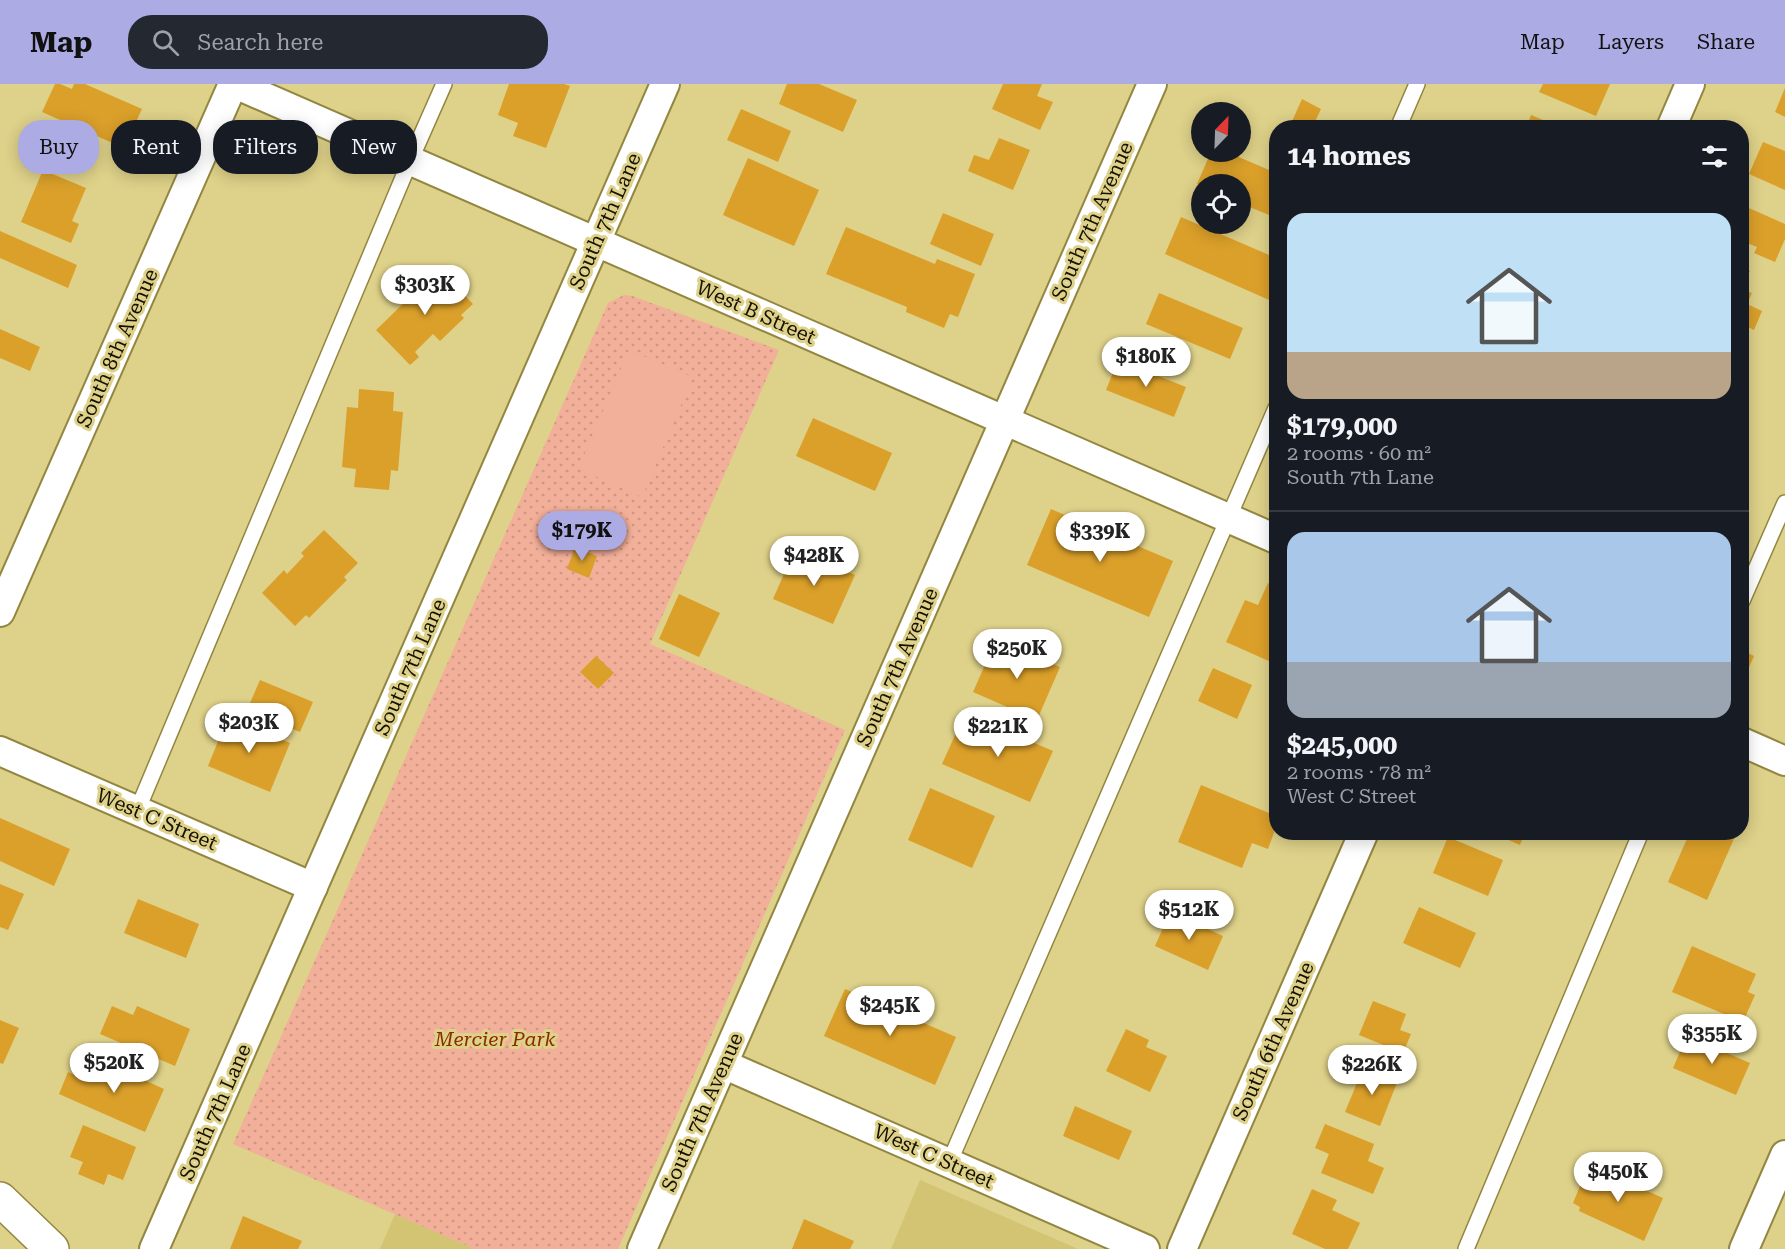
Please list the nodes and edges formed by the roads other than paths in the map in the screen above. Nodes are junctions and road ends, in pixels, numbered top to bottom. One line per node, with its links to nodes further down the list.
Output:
1 (234, 84): 9 (street, West B Street); 20 (street, South 8th Avenue)
2 (444, 84): 10 (lane)
3 (665, 84): 13 (street, South 7th Lane)
4 (1152, 84): 14 (street, South 7th Avenue)
5 (1417, 84): 7 (lane)
6 (1690, 84): 8 (street)
7 (1401, 120)
8 (1674, 120)
9 (330, 125)
10 (417, 144)
11 (417, 163): 13 (street, West B Street)
12 (404, 174): 24 (lane)
13 (596, 242): 14 (street, West B Street); 27 (street, South 7th Lane)
14 (1005, 421): 17 (street, West B Street); 28 (street, South 7th Avenue)
15 (1269, 424): 17 (lane)
16 (1785, 503): 19 (lane)
17 (1228, 518): 18 (street, West B Street); 30 (lane)
18 (1269, 537)
19 (1749, 585)
20 (0, 612)
21 (1749, 745): 23 (street)
22 (0, 751): 24 (street, West C Street)
23 (1785, 761)
24 (137, 811): 27 (street, West C Street)
25 (1361, 840): 36 (street, South 6th Avenue)
26 (1638, 840): 37 (lane)
27 (313, 887): 33 (street, South 7th Lane)
28 (723, 1064): 30 (street, West C Street); 34 (street, South 7th Avenue)
29 (1785, 1155): 38 (street)
30 (949, 1163): 35 (street, West C Street)
31 (0, 1199): 32 (main road)
32 (52, 1249)
33 (154, 1249)
34 (642, 1249)
35 (1145, 1249)
36 (1182, 1249)
37 (1466, 1249)
38 (1744, 1249)

